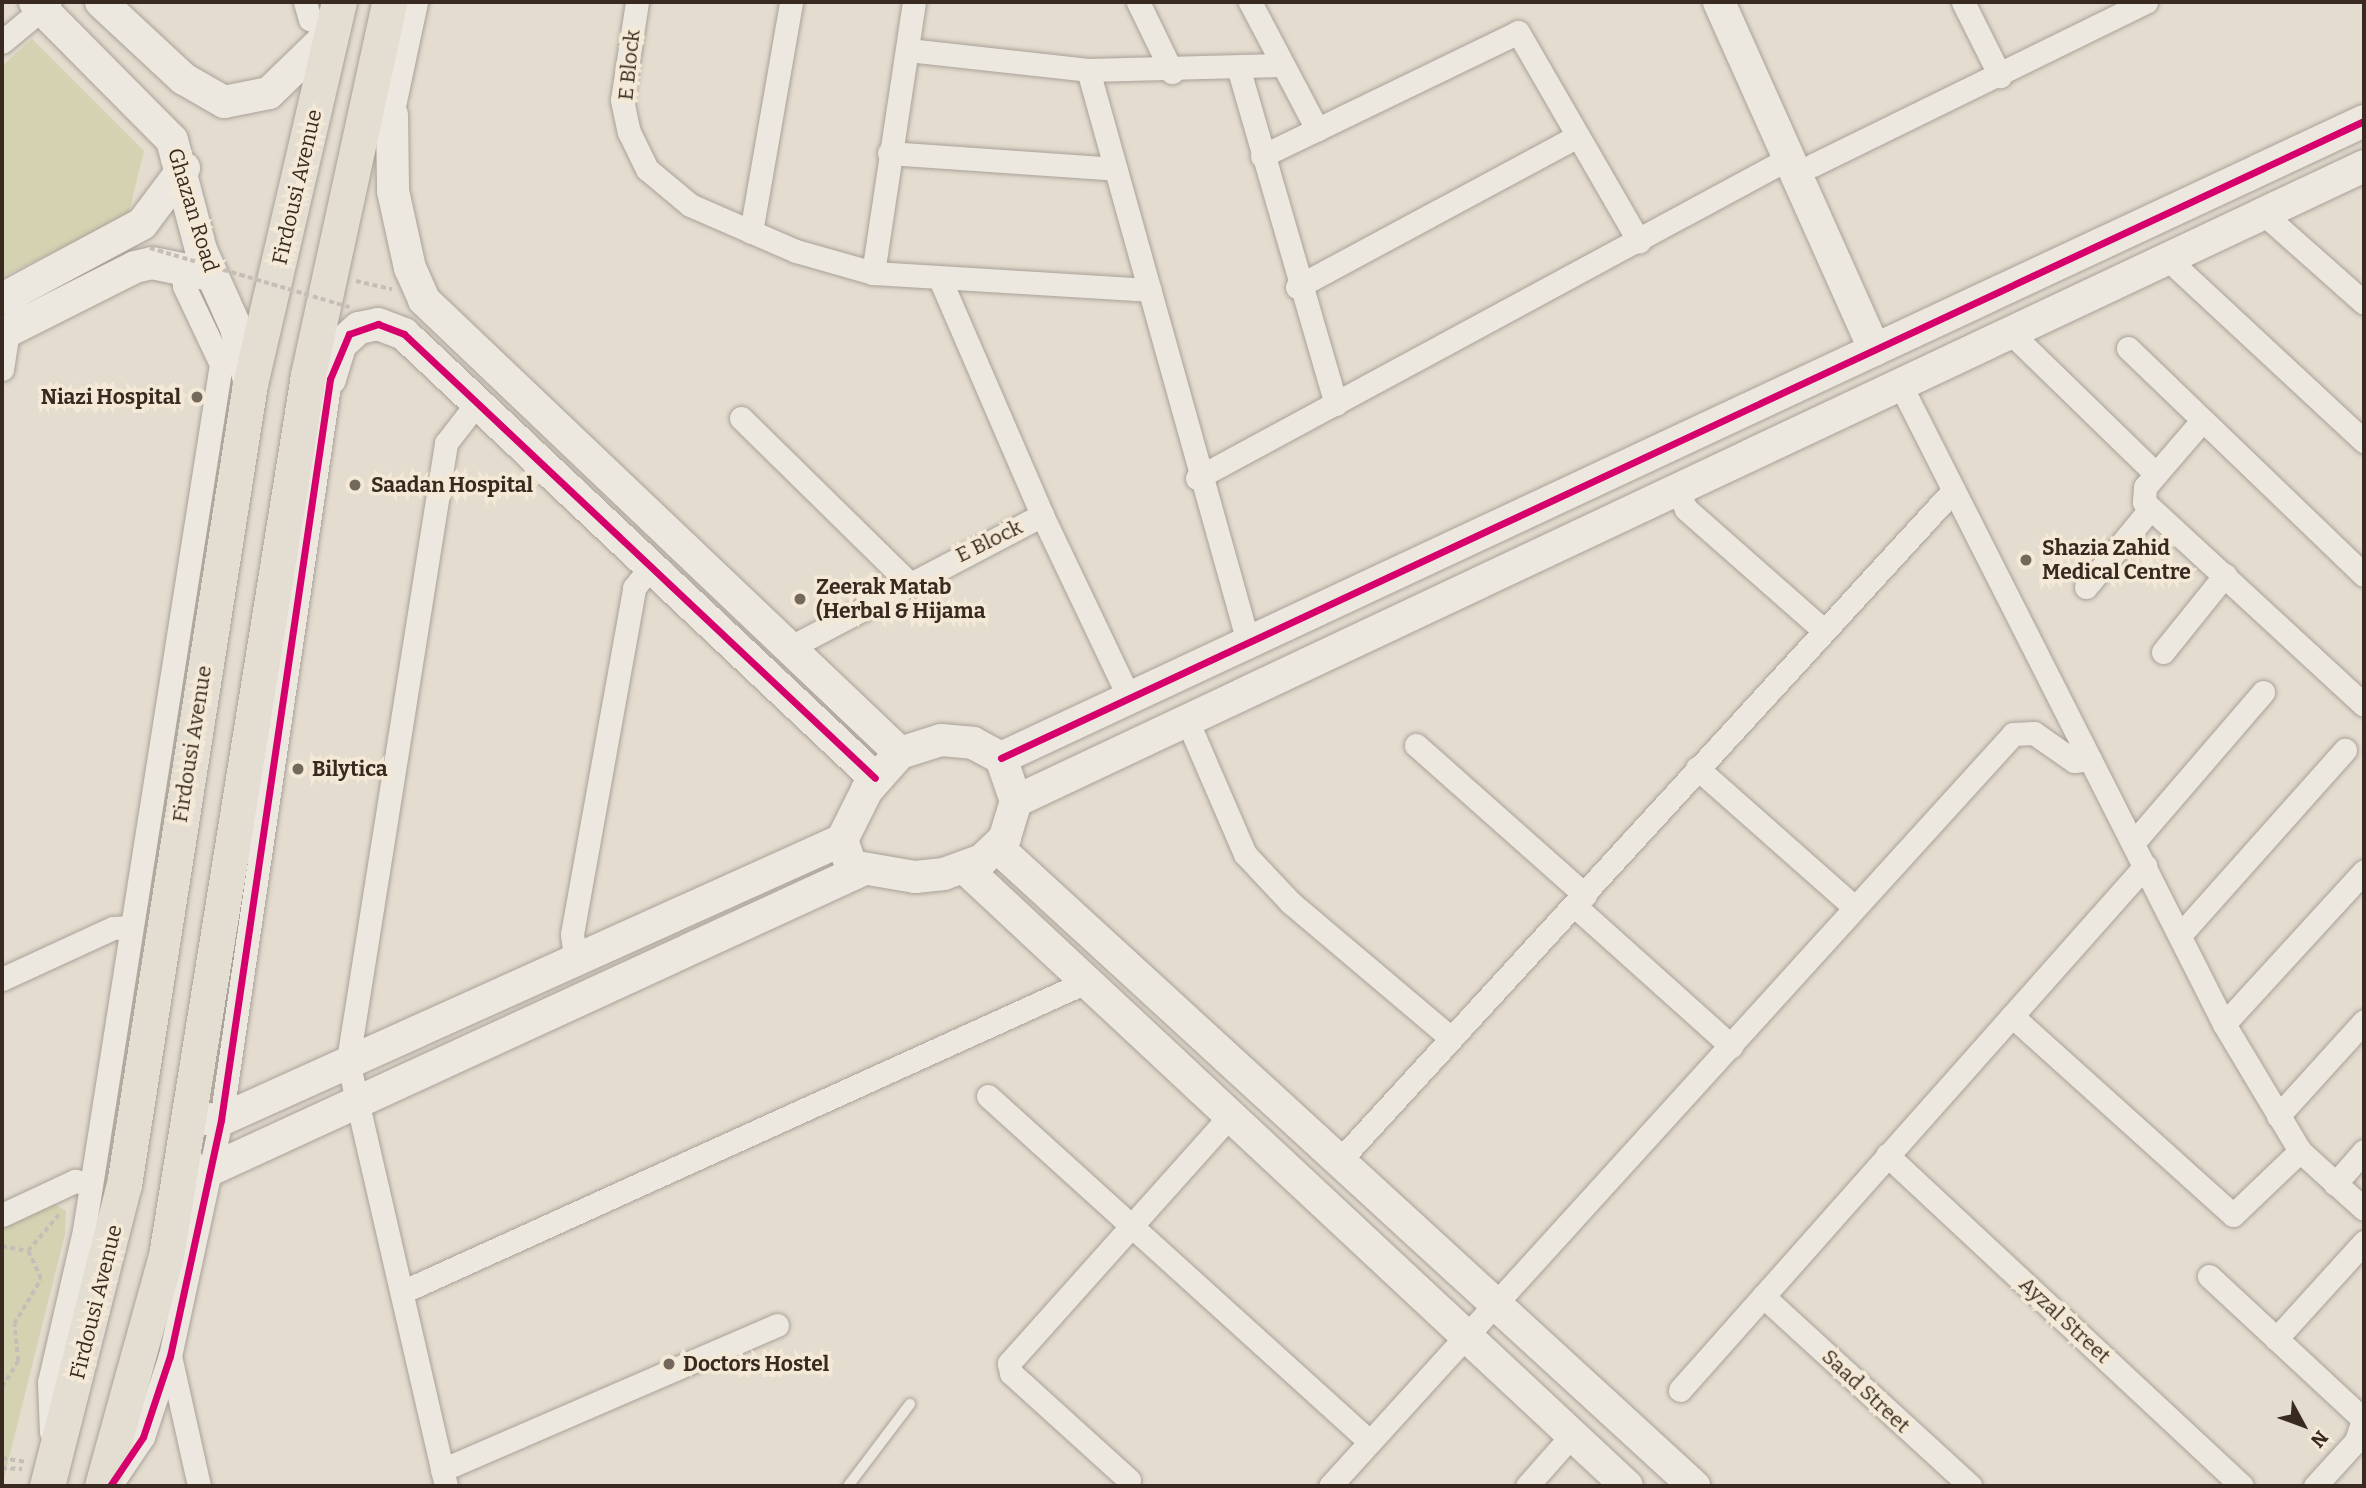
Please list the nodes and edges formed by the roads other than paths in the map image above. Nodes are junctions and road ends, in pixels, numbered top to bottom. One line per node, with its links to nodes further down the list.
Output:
1 (101, 2): 15 (street)
2 (304, 2): 15 (street)
3 (389, 2): 23 (main road)
4 (416, 2): 23 (street)
5 (637, 2): 34 (street, E Block)
6 (791, 2): 34 (street)
7 (914, 2): 17 (street)
8 (1138, 2): 21 (street)
9 (1250, 2): 18 (street)
10 (1719, 2): 29 (street)
11 (1737, 2): 29 (street)
12 (1963, 2): 22 (street)
13 (2146, 2): 22 (street)
14 (41, 3): 16 (street); 31 (street, Ghazan Road)
15 (337, 16): 51 (main road, Firdousi Avenue)
16 (2, 42)
17 (908, 51): 20 (street); 27 (street)
18 (1281, 65): 19 (street); 25 (street)
19 (1238, 67): 21 (street); 28 (street)
20 (1088, 69): 21 (street); 32 (street)
21 (1172, 72)
22 (2000, 76): 29 (street)
23 (381, 111): 50 (main road); 75 (street)
24 (2364, 121): 44 (street)
25 (1317, 129): 26 (street); 28 (street)
26 (1578, 136): 35 (street); 40 (street)
27 (889, 153): 32 (street); 38 (street)
28 (1262, 156): 40 (street)
29 (1802, 161): 35 (street); 47 (street)
30 (2364, 166): 33 (street)
31 (184, 169): 37 (street, Ghazan Road); 42 (street)
32 (1115, 169): 41 (street)
33 (2265, 215): 36 (street); 43 (street)
34 (751, 232): 38 (street, E Block)
35 (1639, 242): 55 (street)
36 (2170, 261): 46 (street); 60 (street)
37 (197, 272): 45 (street); 51 (street, Ghazan Road); 98 (street)
38 (873, 273): 39 (street, E Block)
39 (940, 279): 41 (street, E Block); 67 (street, E Block)
40 (1297, 287): 55 (street)
41 (1149, 290): 63 (street)
42 (2, 299)
43 (2364, 303)
44 (1976, 306): 46 (street); 47 (street)
45 (5, 332): 49 (street)
46 (2003, 341): 53 (street); 62 (street)
47 (1885, 345): 52 (street)
48 (2128, 348): 58 (street)
49 (2, 369)
50 (319, 377): 54 (street); 103 (main road); 114 (street)
51 (250, 384): 98 (main road, Firdousi Avenue)
52 (1799, 386): 57 (street); 59 (street)
53 (1902, 388): 59 (street); 65 (street)
54 (477, 403): 68 (street); 109 (street)
55 (1336, 404): 63 (street)
56 (741, 418): 71 (street)
57 (1735, 418): 61 (street); 74 (street)
58 (2200, 423): 62 (street); 70 (street)
59 (1818, 428): 61 (street)
60 (2364, 441)
61 (1749, 460): 64 (street)
62 (2156, 474): 66 (street)
63 (1197, 478): 74 (street)
64 (1677, 491): 73 (street); 80 (street)
65 (1950, 494): 73 (street); 85 (street)
66 (2150, 509): 69 (street); 72 (street)
67 (1042, 515): 71 (street, E Block); 78 (street, E Block)
68 (648, 570): 87 (street); 100 (street)
69 (2225, 575): 76 (street); 79 (street)
70 (2364, 575)
71 (907, 581): 75 (street, E Block)
72 (2086, 587)
73 (1822, 629): 86 (street)
74 (1248, 642): 78 (street)
75 (789, 648): 83 (street)
76 (2163, 652)
77 (2263, 692): 90 (street)
78 (1129, 697): 84 (street)
79 (2364, 705)
80 (1187, 720): 88 (street); 107 (street)
81 (1416, 745): 96 (street)
82 (2345, 750): 99 (street)
83 (900, 753): 84 (street); 87 (street)
84 (1001, 758): 88 (street)
85 (2090, 759): 90 (street); 97 (street)
86 (1697, 768): 96 (street); 97 (street)
87 (875, 778): 89 (street)
88 (1016, 801): 91 (street)
89 (842, 840): 94 (street); 100 (street)
90 (2134, 842): 92 (street)
91 (997, 847): 93 (street); 118 (street)
92 (2145, 866): 99 (street); 104 (street)
93 (967, 869): 94 (street); 102 (street)
94 (862, 870): 111 (street)
95 (2364, 872): 106 (street)
96 (1580, 900): 107 (street); 108 (street)
97 (1853, 906): 108 (street)
98 (146, 928): 101 (street); 103 (main road); 120 (street); 141 (main road, Firdousi Avenue)
99 (2180, 935): 106 (street)
100 (575, 958): 109 (street)
101 (2, 979)
102 (1088, 981): 112 (street); 127 (street)
103 (208, 986): 114 (main road)
104 (2012, 1016): 115 (street); 117 (street)
105 (2364, 1021): 113 (street)
106 (2224, 1024): 113 (street)
107 (1451, 1038): 118 (street)
108 (1731, 1046): 129 (street)
109 (348, 1060): 111 (street); 114 (street)
110 (988, 1096): 124 (street)
111 (360, 1102): 119 (street); 127 (street)
112 (1231, 1115): 124 (street); 131 (street)
113 (2278, 1115): 115 (street)
114 (204, 1119): 119 (main road)
115 (2301, 1151): 121 (street)
116 (2364, 1151): 121 (street)
117 (1887, 1154): 128 (street); 152 (street, Ayzal Street)
118 (1340, 1160): 129 (street)
119 (195, 1171): 133 (street); 143 (main road)
120 (90, 1184): 123 (street); 141 (street)
121 (2335, 1184): 122 (street)
122 (2364, 1209)
123 (2, 1215)
124 (1131, 1227): 138 (street); 142 (street)
125 (2364, 1242): 132 (street)
126 (2209, 1276): 132 (street)
127 (402, 1292): 140 (street)
128 (1763, 1296): 134 (street); 151 (street, Saad Street)
129 (1495, 1300): 131 (street); 150 (street)
130 (777, 1325): 140 (street)
131 (1466, 1333): 137 (street); 138 (street)
132 (2276, 1339): 136 (street)
133 (170, 1356): 144 (street); 145 (street)
134 (1680, 1390)
135 (910, 1404): 146 (lane)
136 (2363, 1417): 139 (street)
137 (1572, 1435): 148 (street); 149 (street)
138 (1369, 1441): 147 (street)
139 (2360, 1445): 153 (street)
140 (444, 1478)
141 (45, 1480)
142 (1129, 1480)
143 (102, 1486)
144 (110, 1486)
145 (199, 1486)
146 (848, 1486)
147 (1330, 1486)
148 (1527, 1486)
149 (1627, 1486)
150 (1694, 1486)
151 (1970, 1486)
152 (2242, 1486)
153 (2315, 1486)

